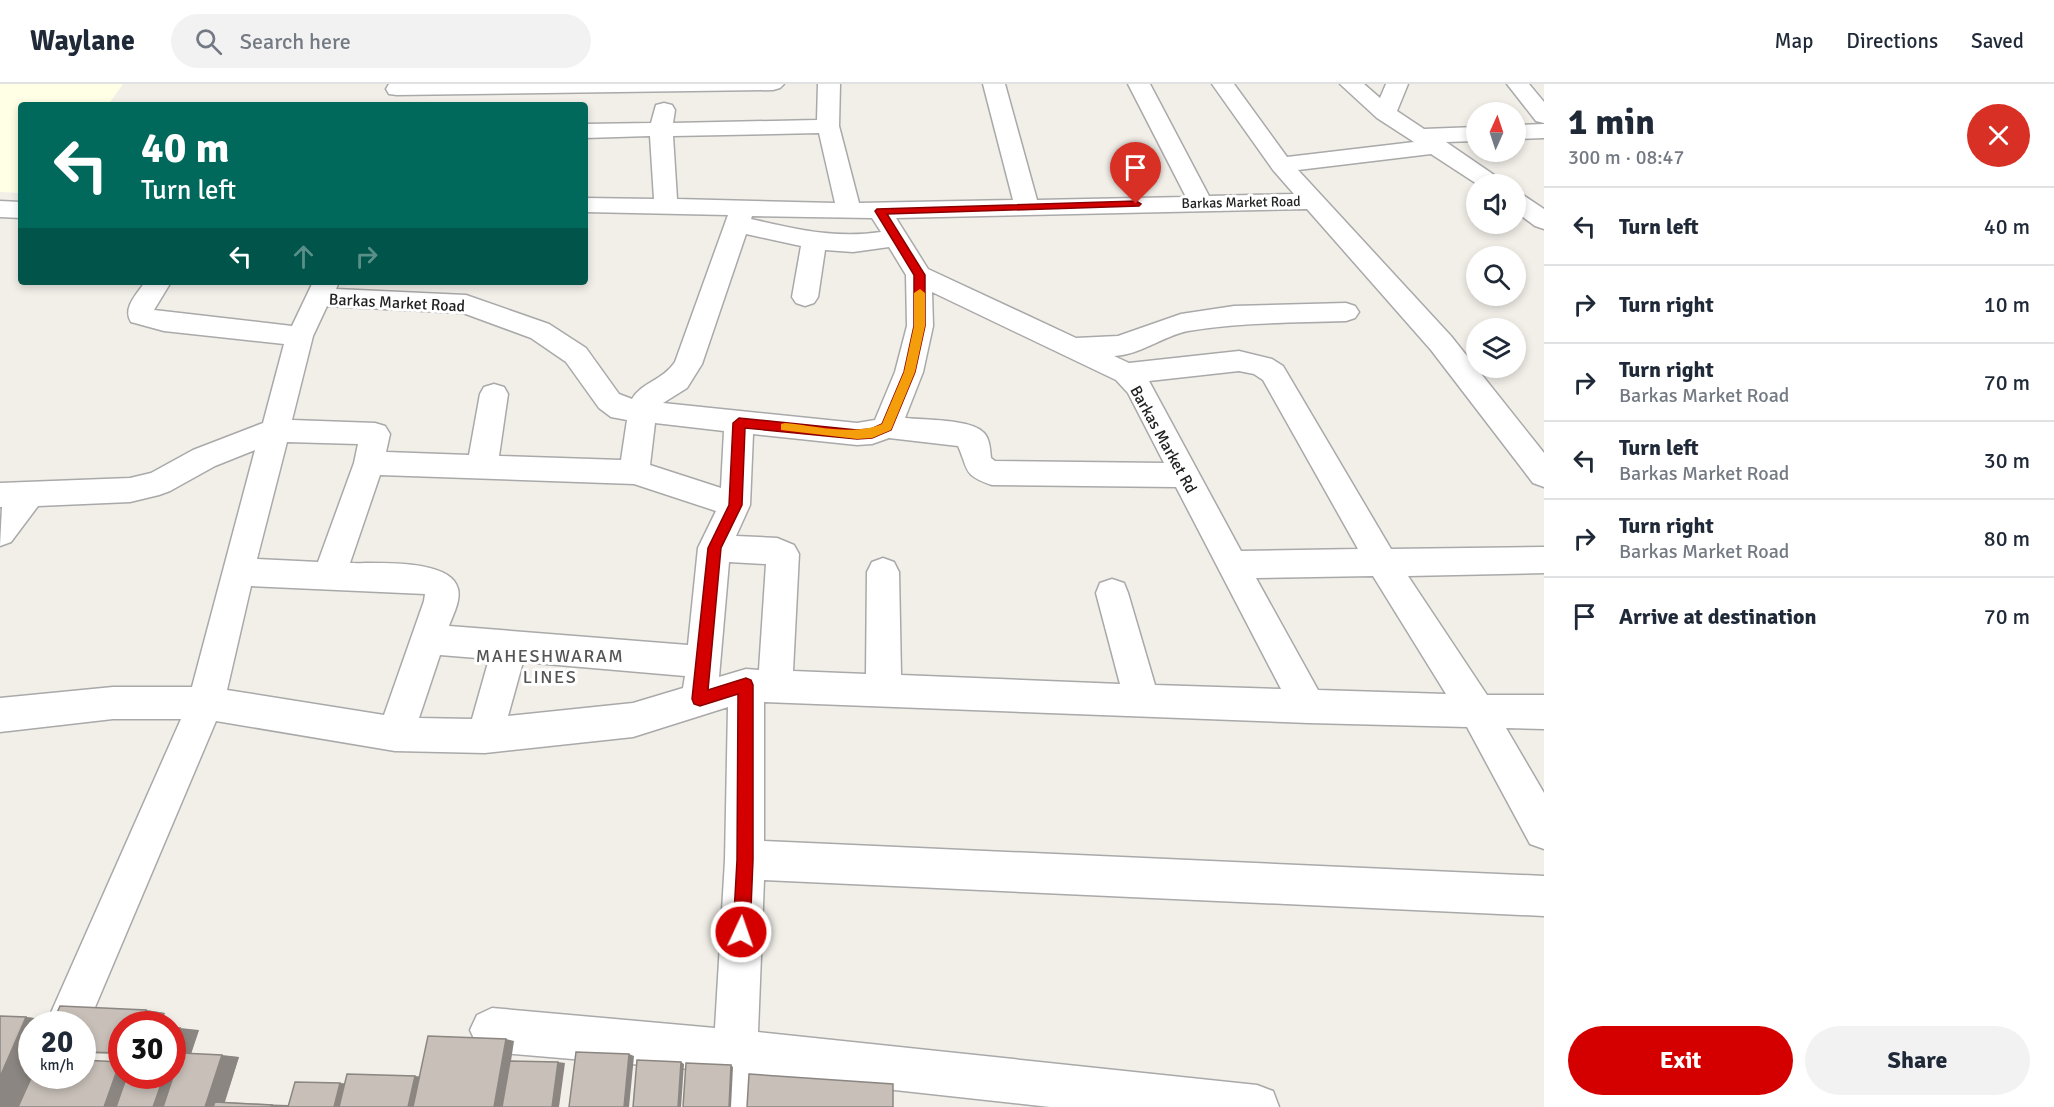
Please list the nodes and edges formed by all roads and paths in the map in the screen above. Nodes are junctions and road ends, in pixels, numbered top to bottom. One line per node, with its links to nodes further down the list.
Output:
1 (773, 84): 9 (street)
2 (829, 84): 14 (street)
3 (994, 84): 27 (street)
4 (1139, 84): 24 (street)
5 (1223, 84): 21 (street)
6 (1351, 84): 12 (street)
7 (1397, 84): 12 (street)
8 (1518, 84): 13 (street)
9 (666, 85): 10 (street); 16 (street)
10 (507, 92): 11 (street)
11 (396, 93)
12 (1385, 113): 20 (street)
13 (1544, 116)
14 (828, 126): 16 (street); 28 (street)
15 (588, 130): 16 (street)
16 (662, 130): 26 (street)
17 (1544, 131): 18 (street)
18 (1526, 132)
19 (1466, 135): 20 (street)
20 (1429, 141): 21 (street); 22 (street)
21 (1281, 165): 23 (street)
22 (1477, 174)
23 (1314, 201): 24 (street, Barkas Market Road); 54 (street)
24 (1201, 203): 27 (street, Barkas Market Road)
25 (588, 205): 26 (street, Barkas Market Road)
26 (666, 206): 33 (street, Barkas Market Road)
27 (1027, 207): 32 (street, Barkas Market Road)
28 (848, 208): 32 (street, Barkas Market Road); 33 (street, Barkas Market Road)
29 (1526, 208): 34 (street)
30 (0, 209): 31 (street)
31 (18, 210)
32 (880, 211): 35 (street)
33 (740, 215): 36 (street); 46 (street)
34 (1544, 221)
35 (897, 238): 36 (street); 37 (street)
36 (814, 241): 40 (street)
37 (920, 275): 43 (street, Barkas Market Rd); 48 (street)
38 (156, 285): 42 (street)
39 (322, 290): 42 (street); 46 (street, Barkas Market Road)
40 (805, 297)
41 (1346, 312): 43 (street)
42 (300, 336): 49 (street)
43 (1067, 347): 44 (street, Barkas Market Rd)
44 (1126, 373): 53 (street, Barkas Market Rd); 60 (street)
45 (494, 394): 51 (street)
46 (642, 412): 47 (street, Barkas Market Road); 52 (street)
47 (739, 423): 48 (street, Barkas Market Road); 56 (street)
48 (887, 427): 53 (street, Barkas Market Road)
49 (274, 430): 50 (street); 55 (street); 62 (street)
50 (369, 462): 51 (street); 64 (street)
51 (482, 467): 52 (street)
52 (634, 472): 56 (street)
53 (1185, 475): 61 (street, Barkas Market Rd)
54 (1544, 475)
55 (14, 495): 57 (street)
56 (735, 505): 58 (street)
57 (0, 533)
58 (714, 548): 68 (street); 69 (street)
59 (1544, 560): 60 (street)
60 (1382, 563): 61 (street); 75 (street)
61 (1232, 565): 74 (street, Barkas Market Rd)
62 (238, 572): 64 (street); 73 (street)
63 (883, 572): 70 (street)
64 (329, 576): 66 (street)
65 (1112, 593): 72 (street)
66 (429, 639): 67 (street); 78 (street)
67 (510, 645): 68 (street); 79 (street)
68 (703, 662): 71 (street)
69 (760, 685): 70 (street); 71 (street); 81 (street)
70 (884, 690): 72 (street)
71 (700, 699): 79 (street)
72 (1142, 701): 74 (street)
73 (206, 703): 77 (street); 78 (street); 83 (street)
74 (1309, 707): 75 (street)
75 (1477, 711): 76 (street); 80 (street)
76 (1544, 712)
77 (0, 715)
78 (395, 734): 79 (street)
79 (484, 736)
80 (1544, 830)
81 (745, 860): 82 (street); 85 (street)
82 (1544, 896)
83 (73, 1011)
84 (492, 1030): 85 (street)
85 (735, 1051): 86 (street); 87 (street)
86 (734, 1107)
87 (1257, 1107)

